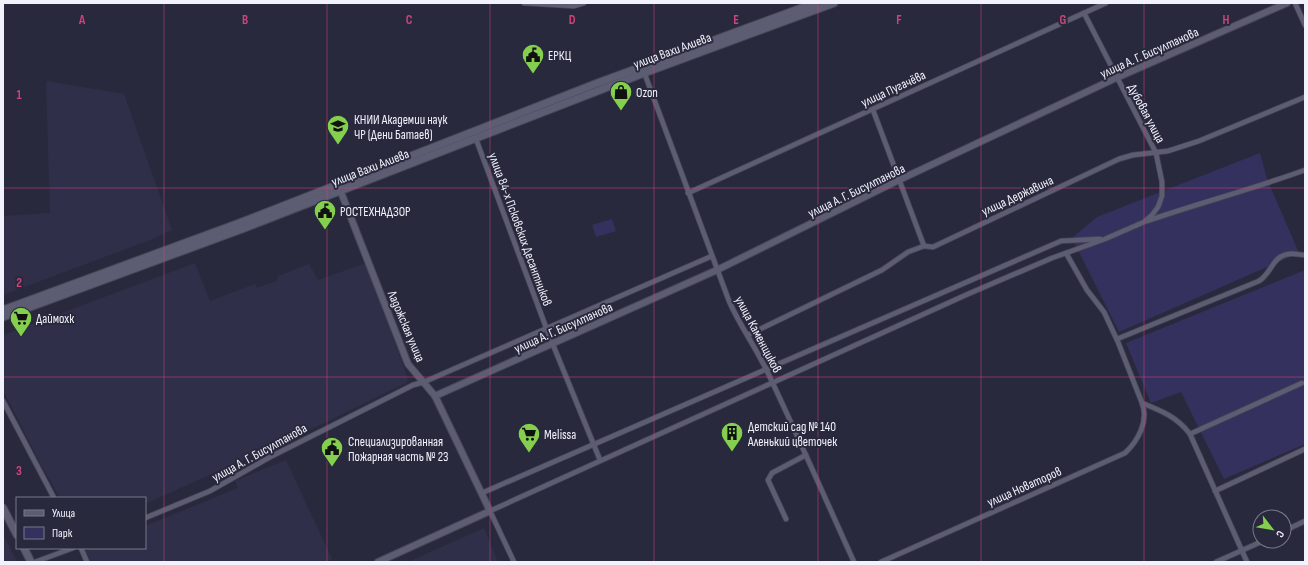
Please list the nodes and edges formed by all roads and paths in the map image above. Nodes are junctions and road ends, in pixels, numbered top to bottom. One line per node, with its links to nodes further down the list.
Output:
1 (524, 3): 2 (street)
2 (584, 3)
3 (815, 3): 10 (main road, улица Вахи Алиева)
4 (834, 3): 10 (main road, улица Вахи Алиева)
5 (1106, 3): 8 (street, улица Пугачёва)
6 (1287, 3): 11 (street, улица А. Г. Бисултанова)
7 (1295, 3): 9 (street)
8 (1084, 13): 11 (street, Дубовая улица); 13 (street, улица Пугачёва)
9 (1305, 25)
10 (643, 70): 14 (main road, улица Вахи Алиева); 18 (main road, улица Вахи Алиева); 19 (street, улица Каменщиков)
11 (1116, 78): 15 (street, Дубовая улица); 17 (street, улица А. Г. Бисултанова)
12 (1305, 97): 15 (street, улица Державина)
13 (873, 110): 17 (street); 19 (street, улица Пугачёва)
14 (476, 139): 18 (main road, улица Вахи Алиева); 29 (street, улица 84-х Псковских Десантников)
15 (1156, 153): 20 (street, Дубовая улица); 22 (street, улица Державина)
16 (1305, 170): 20 (street)
17 (899, 180): 22 (street); 26 (street, улица А. Г. Бисултанова)
18 (340, 188): 27 (main road, улица Вахи Алиева); 28 (main road, улица Вахи Алиева); 34 (street, Ладожская улица)
19 (688, 192): 25 (street, улица Каменщиков)
20 (1144, 222): 21 (street)
21 (1105, 239): 23 (street); 33 (street)
22 (924, 246): 30 (street, улица Державина)
23 (1066, 253): 31 (street, улица Новаторов); 35 (street)
24 (1305, 255): 31 (street)
25 (712, 256): 26 (street, улица Каменщиков); 29 (street, улица А. Г. Бисултанова)
26 (717, 270): 30 (street, улица Каменщиков); 32 (street, улица А. Г. Бисултанова)
27 (3, 310)
28 (3, 317)
29 (547, 330): 32 (street, улица 84-х Псковских Десантников); 34 (street, улица А. Г. Бисултанова)
30 (748, 335): 33 (street, улица Каменщиков)
31 (1117, 339): 39 (street, улица Новаторов)
32 (553, 344): 37 (street, улица А. Г. Бисултанова); 41 (street, улица 84-х Псковских Десантников)
33 (766, 370): 35 (street, улица Каменщиков); 41 (street)
34 (424, 382): 37 (street, Ладожская улица); 50 (street, улица А. Г. Бисултанова)
35 (773, 383): 43 (street, улица Каменщиков); 44 (street)
36 (1302, 383): 40 (street)
37 (435, 396): 46 (street, Ладожская улица)
38 (3, 401): 47 (street)
39 (1142, 403): 40 (street); 66 (street, улица Новаторов)
40 (1190, 434): 45 (street)
41 (594, 445): 44 (street, улица 84-х Псковских Десантников); 46 (street)
42 (1305, 449): 45 (street)
43 (806, 455): 51 (street); 65 (street, улица Каменщиков)
44 (600, 460): 49 (street)
45 (1215, 491): 59 (street)
46 (482, 493): 49 (street, Ладожская улица)
47 (53, 497)
48 (3, 508): 54 (main road)
49 (490, 511): 63 (street); 64 (street)
50 (146, 518)
51 (786, 519)
52 (1305, 521): 53 (street)
53 (1292, 527)
54 (16, 533)
55 (1252, 546): 59 (street)
56 (24, 549): 60 (main road)
57 (70, 549): 61 (street)
58 (81, 549): 62 (street)
59 (1242, 550): 67 (street); 68 (street)
60 (31, 562)
61 (35, 562)
62 (87, 562)
63 (378, 562)
64 (514, 562)
65 (854, 562)
66 (880, 562)
67 (1216, 562)
68 (1247, 562)

